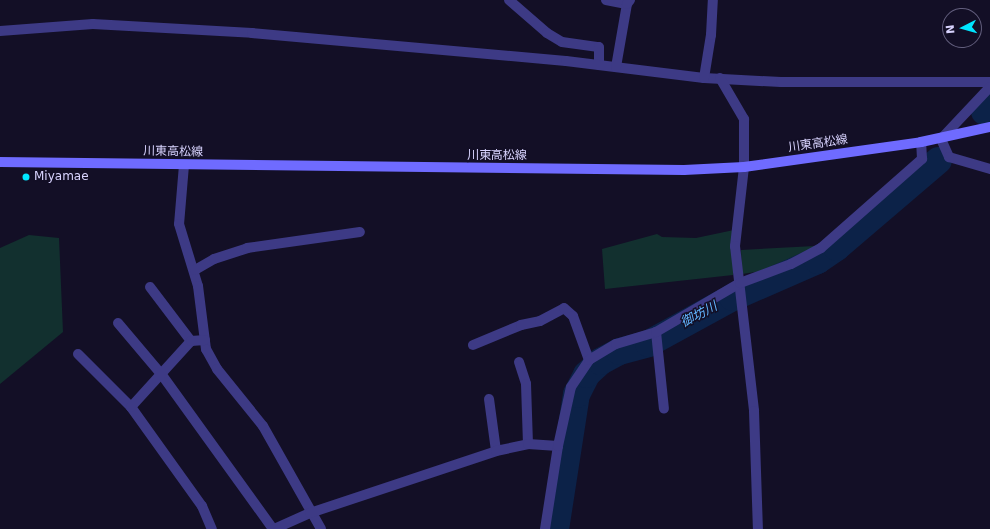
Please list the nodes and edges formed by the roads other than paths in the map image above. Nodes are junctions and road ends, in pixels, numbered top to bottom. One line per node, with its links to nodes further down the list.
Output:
1 (509, 0): 6 (street)
2 (606, 0): 4 (street)
3 (713, 0): 8 (street)
4 (628, 2): 7 (street)
5 (0, 31): 6 (street)
6 (599, 65): 7 (street)
7 (616, 67): 8 (street)
8 (704, 78): 9 (street)
9 (720, 78): 10 (street); 17 (street)
10 (990, 82)
11 (990, 87): 13 (street)
12 (990, 127): 13 (main road, 川東高松線)
13 (941, 139): 14 (main road, 川東高松線); 18 (street)
14 (922, 142): 17 (main road, 川東高松線); 22 (street)
15 (0, 162): 16 (main road, 川東高松線)
16 (184, 165): 17 (main road, 川東高松線); 20 (street)
17 (744, 167): 22 (street)
18 (990, 169)
19 (360, 232): 20 (street)
20 (195, 270): 25 (street)
21 (150, 287): 26 (street)
22 (741, 291): 24 (street); 43 (street)
23 (118, 323): 31 (street)
24 (656, 333): 29 (street); 34 (street)
25 (205, 340): 26 (street); 38 (street)
26 (191, 341): 31 (street)
27 (473, 345): 29 (street)
28 (78, 354): 33 (street)
29 (589, 360): 36 (street)
30 (519, 362): 35 (street)
31 (162, 375): 33 (street); 40 (street)
32 (489, 399): 37 (street)
33 (132, 407): 39 (street)
34 (664, 409)
35 (528, 444): 36 (street); 37 (street)
36 (558, 446): 42 (street)
37 (496, 451): 38 (street)
38 (310, 513): 40 (street); 41 (street)
39 (212, 529)
40 (274, 529)
41 (321, 529)
42 (545, 529)
43 (758, 529)

